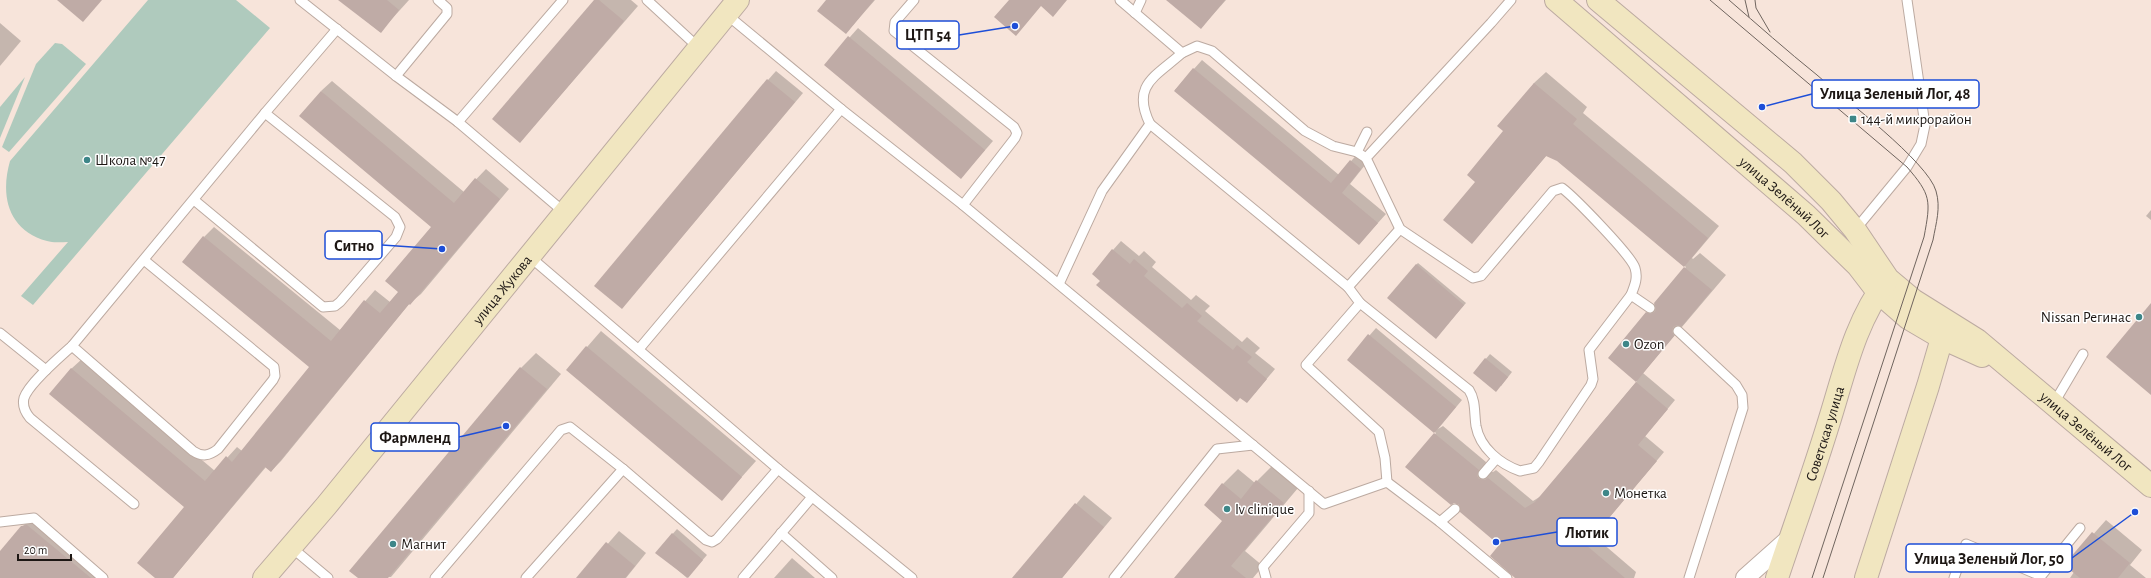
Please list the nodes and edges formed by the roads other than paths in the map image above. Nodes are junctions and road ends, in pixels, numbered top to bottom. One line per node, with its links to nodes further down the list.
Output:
1 (300, 0): 14 (lane)
2 (438, 0): 17 (lane)
3 (563, 0): 20 (lane)
4 (647, 0): 15 (lane)
5 (914, 0): 26 (lane)
6 (1120, 0): 13 (lane)
7 (1141, 0): 13 (lane)
8 (1511, 0): 24 (lane)
9 (1556, 0): 33 (main road, улица Зелёный Лог)
10 (1598, 0): 29 (main road, улица Зелёный Лог)
11 (1907, 0): 29 (lane)
12 (732, 7): 15 (main road, улица Жукова); 18 (lane)
13 (1135, 13): 16 (lane)
14 (337, 29): 17 (lane); 19 (lane)
15 (699, 48): 27 (main road, улица Жукова)
16 (1182, 53): 21 (lane); 23 (lane)
17 (396, 76): 20 (lane)
18 (841, 109): 26 (lane); 42 (lane)
19 (265, 113): 25 (lane); 25 (lane)
20 (458, 122): 27 (lane)
21 (1150, 124): 32 (lane); 34 (lane)
22 (1366, 132): 23 (lane)
23 (1357, 152): 24 (lane)
24 (1366, 158): 28 (lane)
25 (194, 200): 31 (lane)
26 (963, 205): 32 (lane)
27 (564, 212): 30 (main road, улица Жукова)
28 (1400, 229): 34 (lane); 35 (lane)
29 (1855, 230): 33 (main road, улица Зелёный Лог)
30 (529, 256): 42 (lane); 62 (main road, улица Жукова)
31 (144, 260): 41 (lane); 41 (lane)
32 (1059, 284): 46 (lane)
33 (1883, 285): 38 (main road, улица Зелёный Лог); 61 (main road, Советская улица)
34 (1348, 287): 36 (lane)
35 (1631, 294): 37 (lane); 47 (lane)
36 (1360, 303): 47 (lane); 51 (lane)
37 (1650, 308)
38 (1943, 329): 45 (main road, улица Зелёный Лог); 77 (main road)
39 (1678, 331): 74 (lane)
40 (0, 332): 44 (lane)
41 (72, 346): 44 (lane)
42 (639, 349): 49 (lane)
43 (2083, 354): 45 (lane)
44 (46, 370): 55 (lane)
45 (2054, 403): 52 (main road, улица Зелёный Лог)
46 (1253, 445): 53 (lane); 63 (lane)
47 (1496, 459): 50 (lane)
48 (623, 469): 49 (lane); 67 (lane); 68 (lane)
49 (778, 469): 54 (lane)
50 (1483, 474)
51 (1387, 482): 53 (lane); 58 (lane)
52 (2151, 486)
53 (1309, 491): 72 (lane)
54 (812, 497): 60 (lane); 71 (lane)
55 (134, 504)
56 (1455, 509): 58 (lane)
57 (0, 522): 64 (lane)
58 (1440, 522): 73 (lane)
59 (2080, 528): 78 (lane)
60 (781, 533): 69 (lane); 70 (lane)
61 (1790, 538): 75 (street); 76 (main road, Советская улица)
62 (291, 547): 65 (main road, улица Жукова); 66 (lane)
63 (1117, 577)
64 (103, 578)
65 (264, 578)
66 (328, 578)
67 (435, 578)
68 (526, 578)
69 (743, 578)
70 (832, 578)
71 (912, 578)
72 (1266, 578)
73 (1507, 578)
74 (1690, 578)
75 (1745, 578)
76 (1777, 578)
77 (1866, 578)
78 (1954, 578)

